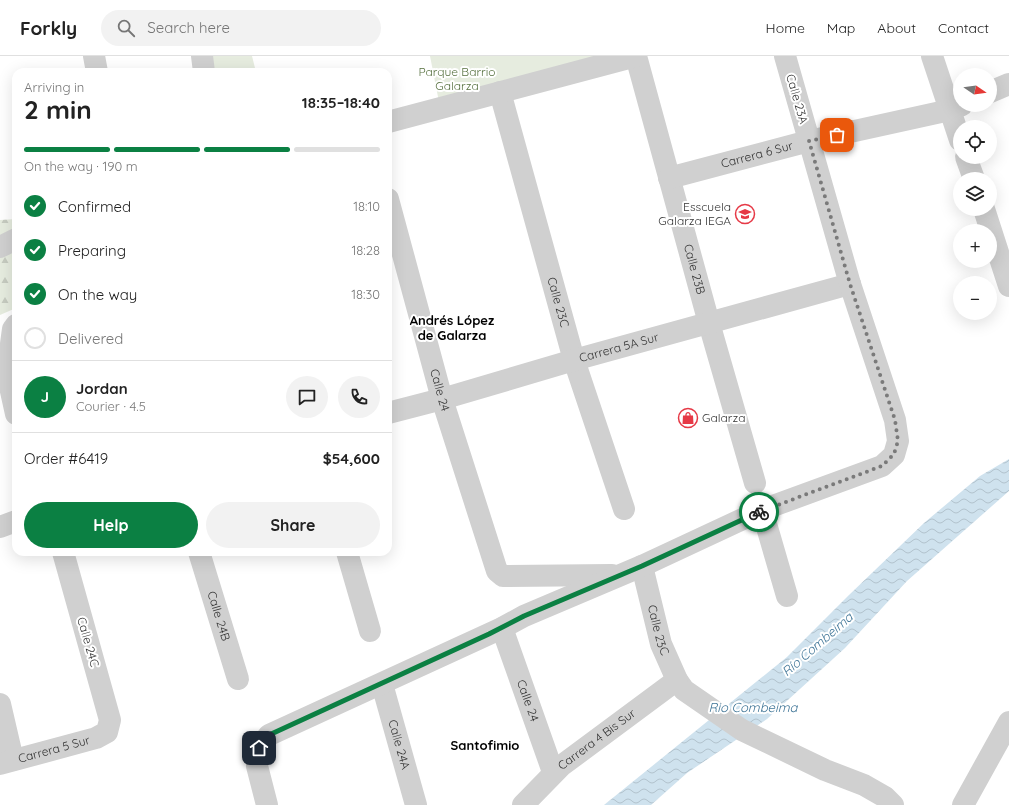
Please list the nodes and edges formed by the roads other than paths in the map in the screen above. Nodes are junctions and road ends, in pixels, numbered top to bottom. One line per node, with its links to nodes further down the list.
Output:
1 (94, 56): 6 (street)
2 (202, 56): 7 (street)
3 (636, 56): 10 (street); 15 (street, Calle 23B)
4 (785, 56): 14 (street, Calle 23A)
5 (932, 56): 11 (street)
6 (96, 68)
7 (204, 68)
8 (1009, 84): 9 (street)
9 (997, 89)
10 (500, 92): 13 (street); 25 (street, Calle 23C)
11 (953, 102)
12 (953, 109): 14 (street, Carrera 6 Sur)
13 (392, 121)
14 (809, 141): 15 (street, Carrera 6 Sur); 21 (street, Calle 23A)
15 (669, 178): 23 (street, Calle 23B)
16 (392, 214): 27 (street, Calle 24)
17 (988, 216): 18 (street)
18 (1002, 238): 22 (street)
19 (12, 241): 20 (street)
20 (0, 247)
21 (850, 284): 23 (street, Carrera 5A Sur); 33 (street, Calle 23A)
22 (1009, 286)
23 (709, 323): 25 (street, Carrera 5A Sur); 31 (street, Calle 23B)
24 (12, 336): 26 (street)
25 (574, 360): 27 (street, Carrera 5A Sur); 32 (street, Calle 23C)
26 (12, 397)
27 (442, 399): 28 (street, Carrera 5A Sur); 40 (street, Calle 24)
28 (392, 412)
29 (12, 417): 30 (street)
30 (0, 421)
31 (755, 483)
32 (624, 508)
33 (762, 510): 39 (street); 41 (street)
34 (12, 522): 35 (street)
35 (0, 527)
36 (64, 556): 49 (street, Calle 24C)
37 (200, 556): 44 (street, Calle 24B)
38 (348, 556): 43 (street)
39 (642, 566): 40 (street); 46 (street, Calle 23C)
40 (622, 575): 42 (street)
41 (787, 596)
42 (502, 628): 45 (street); 51 (street, Calle 24)
43 (370, 631)
44 (238, 679)
45 (382, 684): 52 (street); 53 (street, Calle 24A)
46 (680, 685): 51 (street, Carrera 4 Bis Sur); 55 (street)
47 (0, 704): 50 (street)
48 (1009, 722): 56 (street)
49 (107, 732): 50 (street, Carrera 5 Sur)
50 (7, 762)
51 (553, 772): 54 (street, Carrera 4 Bis Sur)
52 (267, 805)
53 (416, 805)
54 (523, 805)
55 (893, 805)
56 (963, 805)

